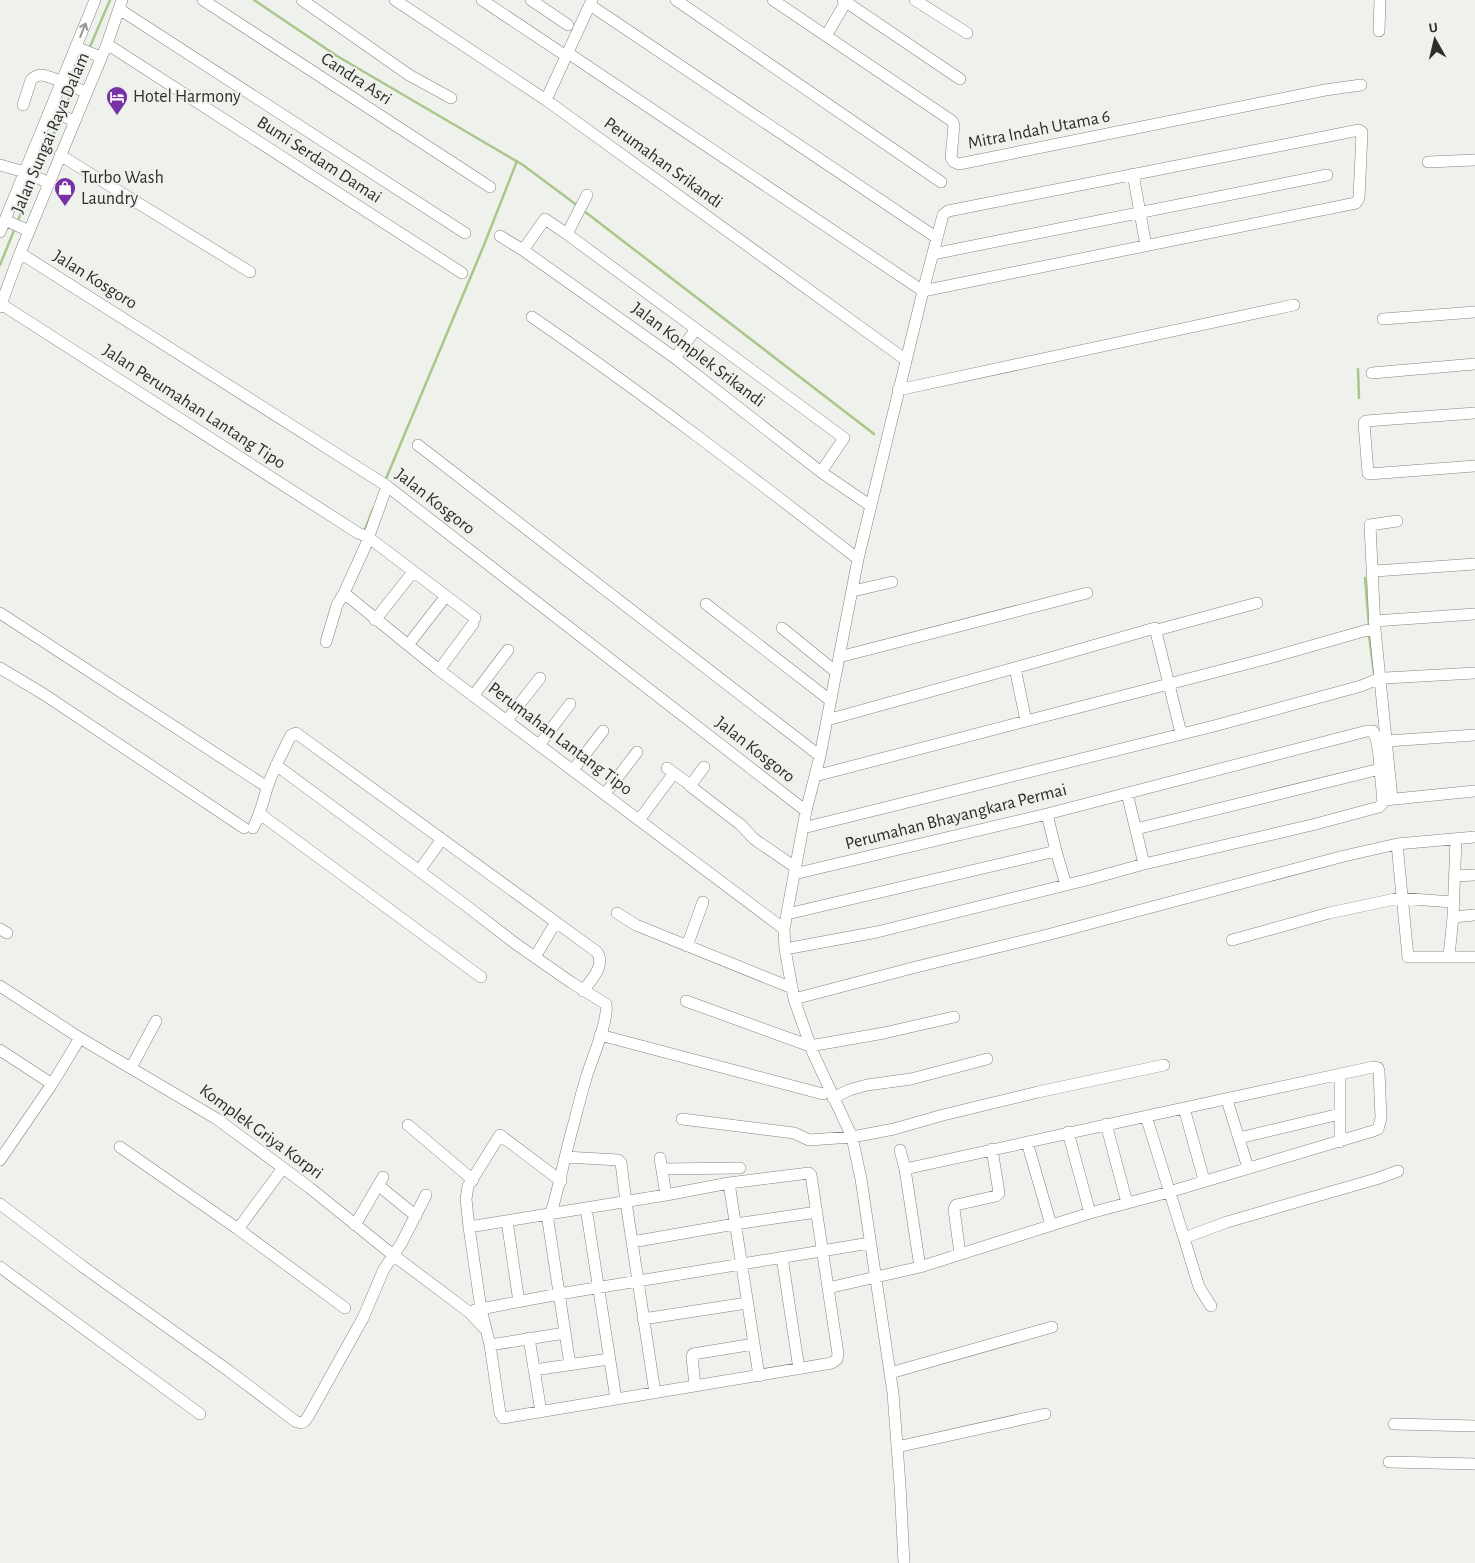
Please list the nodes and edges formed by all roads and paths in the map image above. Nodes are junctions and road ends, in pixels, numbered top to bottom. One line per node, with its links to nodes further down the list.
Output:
1 (95, 0): 19 (street, one-way to 1)
2 (203, 0): 40 (street, Candra Asri)
3 (302, 0): 26 (street)
4 (395, 0): 27 (street, Perumahan Srikandi)
5 (482, 0): 20 (street)
6 (531, 0): 14 (street)
7 (676, 0): 39 (street)
8 (773, 0): 17 (street, Mitra Indah Utama 6)
9 (915, 0): 16 (street)
10 (1380, 0): 15 (street)
11 (845, 1): 17 (street); 22 (street)
12 (591, 2): 20 (street); 49 (street)
13 (120, 4): 18 (street, Jalan Sungai Raya Dalam); 46 (street)
14 (568, 24)
15 (1379, 31)
16 (967, 33)
17 (826, 36): 24 (street, Mitra Indah Utama 6)
18 (107, 44): 21 (street, Jalan Sungai Raya Dalam); 55 (street, Bumi Serdam Damai)
19 (78, 48): 21 (street); 23 (street)
20 (564, 52): 27 (street); 56 (street)
21 (98, 56): 25 (street, Jalan Sungai Raya Dalam)
22 (960, 79)
23 (63, 83): 25 (street); 28 (street); 29 (street)
24 (1361, 85)
25 (84, 91): 30 (street, Jalan Sungai Raya Dalam)
26 (451, 98)
27 (546, 100): 64 (street, Perumahan Srikandi)
28 (24, 105)
29 (51, 111): 30 (street); 35 (street)
30 (71, 120): 31 (street, Jalan Sungai Raya Dalam)
31 (60, 155): 38 (street, Jalan Sungai Raya Dalam); 54 (street)
32 (1475, 160): 33 (street)
33 (1428, 162)
34 (0, 165): 35 (street)
35 (28, 173): 38 (street); 43 (street)
36 (1133, 174): 42 (street); 49 (street); 50 (street)
37 (1327, 175): 42 (street)
38 (46, 182): 44 (street, Jalan Sungai Raya Dalam)
39 (941, 182)
40 (490, 187)
41 (587, 195): 47 (street)
42 (1141, 212): 50 (street); 53 (street)
43 (7, 220): 44 (street); 45 (street)
44 (27, 230): 52 (street, Jalan Sungai Raya Dalam)
45 (0, 232)
46 (465, 233)
47 (567, 234): 51 (street); 62 (street)
48 (500, 236): 51 (street, Jalan Komplek Srikandi)
49 (937, 238): 53 (street)
50 (1146, 246): 56 (street)
51 (523, 250): 63 (street, Jalan Komplek Srikandi)
52 (20, 253): 57 (street, Jalan Sungai Raya Dalam); 72 (street, Jalan Kosgoro)
53 (933, 254): 56 (street)
54 (250, 272)
55 (462, 273)
56 (923, 291): 64 (street)
57 (1, 305): 75 (street, Jalan Perumahan Lantang Tipo)
58 (1294, 305): 67 (street)
59 (1475, 312): 61 (street)
60 (532, 317): 76 (street)
61 (1384, 319)
62 (696, 329): 63 (street); 71 (street)
63 (675, 358): 71 (street, Jalan Komplek Srikandi)
64 (906, 360): 67 (street)
65 (1475, 364): 66 (street)
66 (1372, 373)
67 (898, 390): 73 (street)
68 (1475, 413): 70 (street)
69 (418, 445): 117 (street)
70 (1475, 466)
71 (821, 472): 73 (street, Jalan Komplek Srikandi)
72 (384, 484): 75 (street); 129 (street, Jalan Kosgoro)
73 (871, 506): 76 (street)
74 (1397, 521): 79 (street)
75 (365, 535): 78 (street, Jalan Perumahan Lantang Tipo); 83 (street)
76 (858, 559): 81 (street)
77 (1475, 564): 79 (street)
78 (413, 572): 84 (street, Jalan Perumahan Lantang Tipo); 89 (street)
79 (1373, 573): 90 (street)
80 (892, 582): 81 (street)
81 (853, 591): 96 (street)
82 (1087, 592): 96 (street)
83 (344, 593): 89 (street, Perumahan Lantang Tipo); 93 (street)
84 (446, 596): 94 (street); 99 (street, Jalan Perumahan Lantang Tipo)
85 (1257, 603): 92 (street)
86 (706, 604): 106 (street)
87 (0, 613): 124 (street)
88 (1475, 614): 90 (street)
89 (375, 620): 94 (street, Perumahan Lantang Tipo)
90 (1371, 627): 103 (street); 104 (street)
91 (782, 628): 100 (street)
92 (1156, 630): 98 (street); 104 (street)
93 (326, 642)
94 (408, 645): 99 (street, Perumahan Lantang Tipo)
95 (508, 650): 105 (street)
96 (839, 657): 100 (street)
97 (0, 668): 130 (street)
98 (1015, 668): 109 (street); 110 (street)
99 (439, 670): 105 (street, Perumahan Lantang Tipo)
100 (836, 672): 106 (street)
101 (1475, 672): 103 (street)
102 (540, 678): 108 (street)
103 (1377, 680): 112 (street); 114 (street)
104 (1170, 683): 110 (street); 112 (street)
105 (473, 696): 108 (street, Perumahan Lantang Tipo)
106 (831, 702): 109 (street)
107 (570, 704): 115 (street)
108 (507, 720): 115 (street, Perumahan Lantang Tipo)
109 (827, 720): 117 (street)
110 (1026, 721): 122 (street)
111 (603, 730): 121 (street)
112 (1181, 733): 133 (street)
113 (1475, 735): 114 (street)
114 (1387, 741): 128 (street)
115 (539, 745): 121 (street, Perumahan Lantang Tipo)
116 (637, 752): 127 (street)
117 (820, 756): 122 (street)
118 (276, 765): 124 (street); 136 (street); 141 (street)
119 (704, 767): 142 (street)
120 (1380, 769): 126 (street, Perumahan Bhayangkara Permai); 128 (street); 134 (street)
121 (573, 770): 127 (street, Perumahan Lantang Tipo)
122 (815, 776): 129 (street)
123 (686, 782): 132 (street)
124 (267, 787): 130 (street)
125 (1475, 791): 128 (street)
126 (1126, 793): 131 (street, Perumahan Bhayangkara Permai); 134 (street)
127 (605, 794): 132 (street, Perumahan Lantang Tipo)
128 (1388, 799): 140 (street)
129 (806, 811): 133 (street)
130 (260, 814): 161 (street)
131 (1047, 814): 139 (street); 142 (street, Perumahan Bhayangkara Permai)
132 (639, 820): 154 (street, Perumahan Lantang Tipo)
133 (803, 828): 142 (street)
134 (1136, 829): 140 (street)
135 (1475, 837): 137 (street)
136 (442, 839): 141 (street); 153 (street)
137 (1456, 839): 138 (street); 144 (street)
138 (1393, 845): 146 (street); 164 (street)
139 (1056, 851): 145 (street); 150 (street)
140 (1144, 864): 145 (street)
141 (419, 871): 159 (street)
142 (795, 871): 150 (street)
143 (1475, 875): 144 (street)
144 (1454, 876): 148 (street)
145 (1066, 885): 157 (street)
146 (1399, 899): 148 (street); 155 (street); 158 (street)
147 (703, 902): 156 (street)
148 (1452, 902): 152 (street)
149 (617, 913): 156 (street)
150 (787, 914): 154 (street)
151 (1475, 915): 152 (street)
152 (1453, 917): 158 (street)
153 (556, 922): 159 (street); 163 (street)
154 (784, 929): 157 (street)
155 (1232, 940)
156 (687, 946): 164 (street)
157 (785, 949): 164 (street)
158 (1449, 956): 160 (street)
159 (535, 957): 163 (street)
160 (1475, 957)
161 (481, 977)
162 (0, 986): 169 (street, Komplek Griya Korpri)
163 (583, 991): 168 (street)
164 (793, 994): 170 (street)
165 (686, 1001): 170 (street)
166 (954, 1017): 170 (street)
167 (156, 1021): 174 (street)
168 (600, 1035): 177 (street); 193 (street)
169 (80, 1038): 174 (street, Komplek Griya Korpri); 176 (street)
170 (810, 1046): 177 (street)
171 (0, 1050): 176 (street)
172 (987, 1059): 177 (street)
173 (1164, 1065): 186 (street)
174 (131, 1068): 195 (street, Komplek Griya Korpri)
175 (1340, 1075): 178 (street); 180 (street); 189 (street)
176 (52, 1084): 194 (street)
177 (828, 1096): 186 (street)
178 (1227, 1100): 179 (street); 187 (street)
179 (1184, 1108): 181 (street); 201 (street)
180 (1340, 1114): 187 (street); 189 (street)
181 (1146, 1116): 183 (street); 204 (street)
182 (682, 1119): 186 (street)
183 (1106, 1124): 185 (street); 208 (street)
184 (408, 1125): 200 (street)
185 (1068, 1132): 188 (street); 212 (street)
186 (852, 1138): 223 (street)
187 (1239, 1138): 197 (street)
188 (1027, 1142): 191 (street); 218 (street)
189 (1340, 1142): 197 (street)
190 (120, 1147): 220 (street)
191 (992, 1149): 198 (street); 225 (street)
192 (900, 1150): 198 (street)
193 (565, 1157): 202 (street); 207 (street)
194 (0, 1160)
195 (283, 1168): 217 (street, Komplek Griya Korpri); 220 (street)
196 (740, 1168): 206 (street)
197 (1248, 1168): 201 (street)
198 (904, 1170): 230 (street)
199 (1398, 1171): 221 (street)
200 (473, 1180): 202 (street); 219 (street)
201 (1204, 1180): 204 (street)
202 (561, 1181): 213 (street)
203 (729, 1183): 206 (street); 211 (street); 216 (street)
204 (1169, 1192): 208 (street); 221 (street)
205 (426, 1195): 214 (street)
206 (666, 1195): 207 (street)
207 (626, 1202): 210 (street); 222 (street)
208 (1127, 1202): 212 (street)
209 (0, 1204): 226 (street)
210 (586, 1208): 213 (street); 233 (street)
211 (817, 1212): 216 (street); 224 (street)
212 (1090, 1213): 218 (street)
213 (549, 1214): 215 (street); 235 (street)
214 (416, 1216): 217 (street); 226 (street)
215 (507, 1221): 219 (street); 236 (street)
216 (735, 1224): 222 (street); 228 (street)
217 (355, 1225): 226 (street, Komplek Griya Korpri)
218 (1051, 1225): 225 (street)
219 (469, 1227): 240 (street)
220 (238, 1229): 239 (street)
221 (1184, 1238): 238 (street)
222 (632, 1242): 232 (street)
223 (870, 1243): 224 (street); 231 (street)
224 (822, 1250): 227 (street); 234 (street)
225 (960, 1254): 230 (street)
226 (393, 1255): 241 (street, Komplek Griya Korpri)
227 (782, 1257): 228 (street); 251 (street)
228 (742, 1264): 232 (street); 237 (street)
229 (0, 1267): 259 (street)
230 (920, 1267): 231 (street)
231 (876, 1278): 234 (street); 253 (street)
232 (638, 1281): 233 (street); 242 (street)
233 (598, 1287): 235 (street); 249 (street)
234 (828, 1288): 251 (street)
235 (559, 1294): 236 (street); 245 (street)
236 (519, 1302): 240 (street)
237 (747, 1303): 242 (street); 247 (street)
238 (1211, 1306)
239 (346, 1308)
240 (482, 1308): 241 (street); 244 (street)
241 (469, 1312): 244 (street, Komplek Griya Korpri)
242 (644, 1319): 256 (street)
243 (1052, 1327): 253 (street)
244 (485, 1330): 248 (street)
245 (565, 1333): 246 (street); 250 (street)
246 (529, 1338): 248 (street); 252 (street)
247 (754, 1344): 254 (street); 255 (street)
248 (490, 1346): 258 (street)
249 (610, 1360): 250 (street); 257 (street)
250 (570, 1365): 252 (street)
251 (799, 1369): 254 (street)
252 (534, 1370): 258 (street)
253 (890, 1373): 263 (street)
254 (759, 1376): 255 (street)
255 (695, 1386): 256 (street)
256 (656, 1393): 257 (street)
257 (616, 1399): 258 (street)
258 (540, 1412)
259 (200, 1414)
260 (1045, 1414): 263 (street)
261 (1394, 1424): 262 (street)
262 (1475, 1426)
263 (897, 1447): 266 (street)
264 (1389, 1462): 265 (street)
265 (1475, 1464)
266 (904, 1563)

